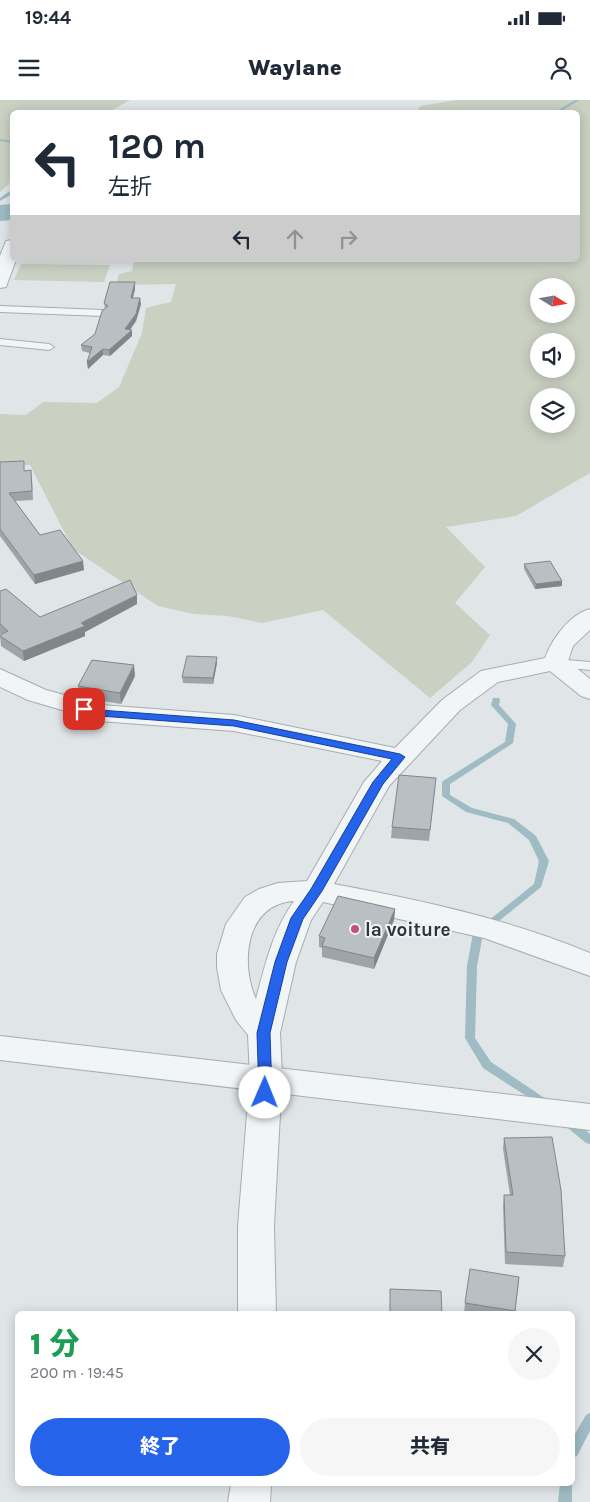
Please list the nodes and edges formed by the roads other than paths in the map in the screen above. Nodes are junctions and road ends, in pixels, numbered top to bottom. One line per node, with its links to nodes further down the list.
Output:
1 (10, 252): 2 (street)
2 (0, 284)
3 (0, 308): 4 (lane)
4 (103, 313)
5 (0, 342): 6 (lane)
6 (49, 347)
7 (590, 616): 8 (street)
8 (555, 663): 9 (lane); 11 (street); 12 (street)
9 (590, 666)
10 (0, 678): 12 (street)
11 (590, 691)
12 (400, 757): 13 (street)
13 (316, 891): 14 (street); 15 (street); 15 (street)
14 (590, 965)
15 (264, 1033): 17 (street)
16 (0, 1048): 17 (street)
17 (266, 1077): 18 (street); 19 (street)
18 (590, 1117)
19 (257, 1311)
20 (251, 1486): 21 (street)
21 (249, 1502)

